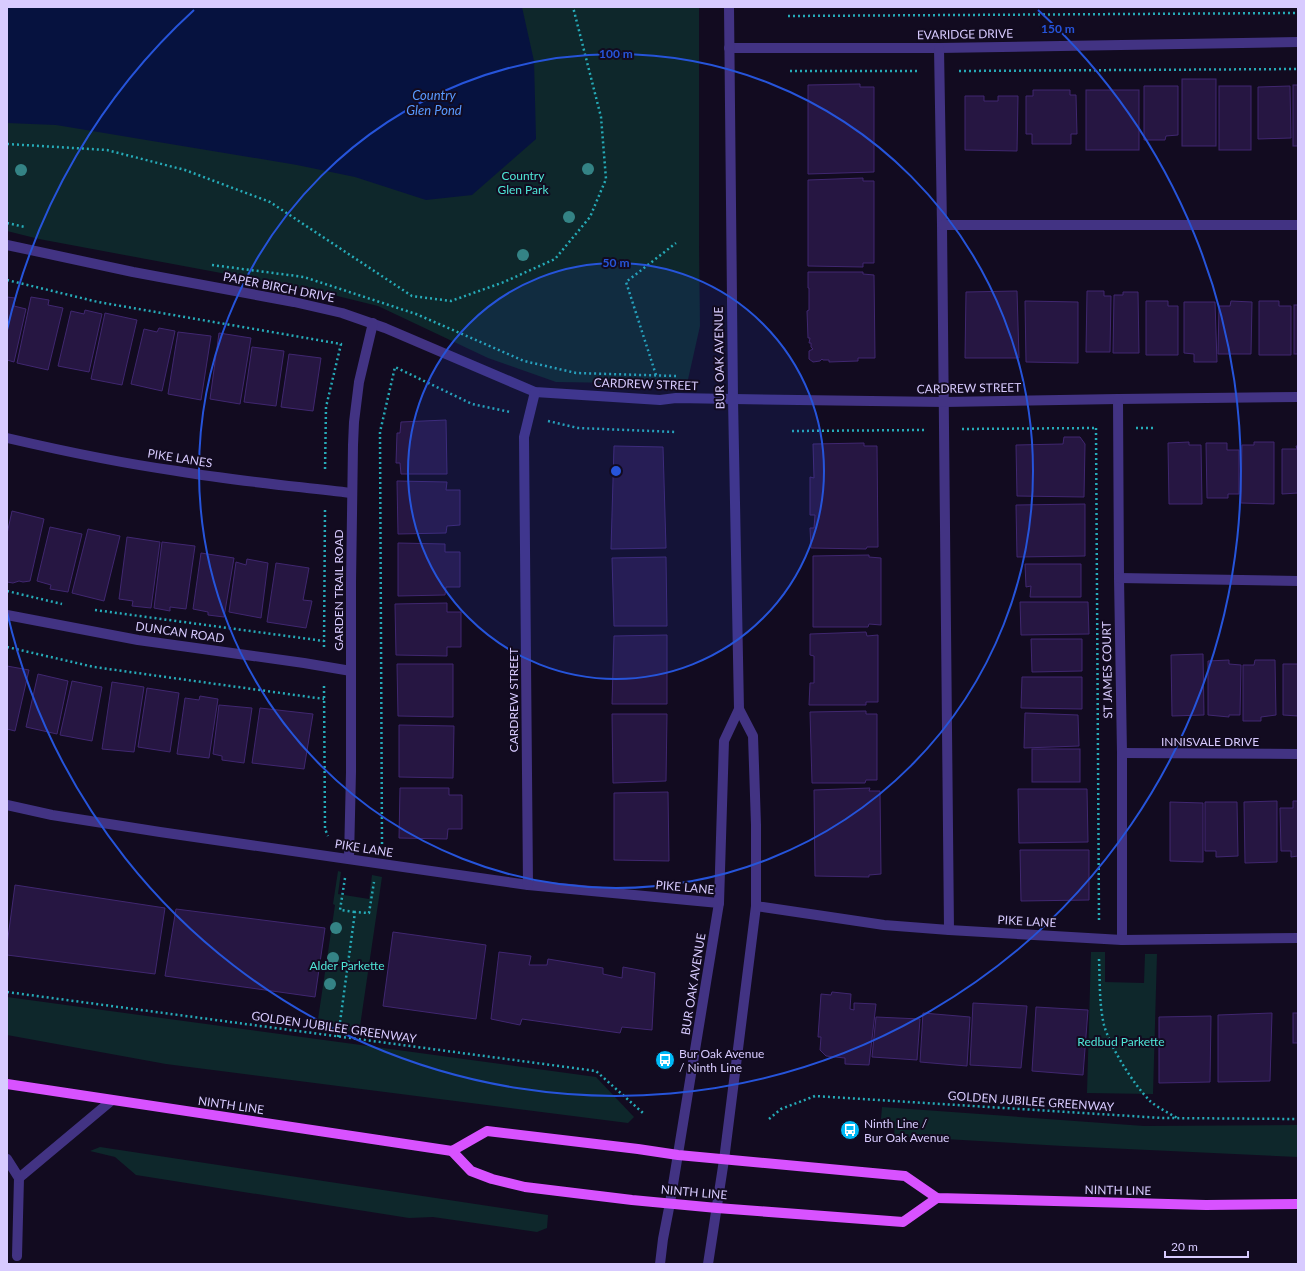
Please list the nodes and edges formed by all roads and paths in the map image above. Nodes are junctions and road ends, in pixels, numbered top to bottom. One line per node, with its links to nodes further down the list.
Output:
1 (573, 7): 11 (path)
2 (729, 7): 6 (street, BUR OAK AVENUE)
3 (1298, 13): 4 (path)
4 (788, 16)
5 (1298, 42): 7 (street, EVARIDGE DRIVE)
6 (729, 48): 7 (street, EVARIDGE DRIVE); 21 (street, BUR OAK AVENUE)
7 (939, 48): 10 (street)
8 (1298, 69): 10 (path)
9 (790, 71): 10 (path)
10 (940, 71): 12 (street)
11 (7, 144)
12 (942, 225): 13 (street); 23 (street)
13 (1298, 225)
14 (676, 243): 18 (path)
15 (7, 245): 17 (street, PAPER BIRCH DRIVE)
16 (7, 280): 27 (path)
17 (373, 324): 19 (street, PAPER BIRCH DRIVE); 28 (street, GARDEN TRAIL ROAD)
18 (656, 375)
19 (535, 392): 21 (street, CARDREW STREET); 24 (street, CARDREW STREET)
20 (1298, 397): 22 (street, CARDREW STREET)
21 (733, 399): 23 (street, CARDREW STREET); 40 (street, BUR OAK AVENUE)
22 (1118, 399): 23 (street, CARDREW STREET); 29 (street, ST JAMES COURT)
23 (944, 402): 51 (street)
24 (528, 417): 25 (path); 46 (path); 47 (street, CARDREW STREET)
25 (676, 432)
26 (7, 438): 27 (street, PIKE LANES)
27 (325, 490): 28 (street, PIKE LANES); 35 (path)
28 (351, 493): 38 (street, GARDEN TRAIL ROAD)
29 (1119, 578): 30 (street); 41 (street, ST JAMES COURT)
30 (1298, 581)
31 (7, 591): 32 (path)
32 (67, 605)
33 (90, 609): 35 (path)
34 (7, 615): 37 (street, DUNCAN ROAD)
35 (324, 641): 37 (path)
36 (7, 647): 39 (path)
37 (324, 666): 38 (street, DUNCAN ROAD); 39 (path)
38 (351, 671): 45 (street, GARDEN TRAIL ROAD)
39 (324, 699): 44 (path)
40 (739, 709): 48 (street, BUR OAK AVENUE); 49 (street, BUR OAK AVENUE)
41 (1122, 753): 42 (street, INNISVALE DRIVE); 53 (street, ST JAMES COURT)
42 (1298, 754)
43 (7, 805): 44 (street, PIKE LANE)
44 (338, 857): 45 (street, PIKE LANE); 50 (path)
45 (349, 858): 46 (street, PIKE LANE)
46 (377, 863): 47 (street, PIKE LANE); 50 (path)
47 (528, 885): 48 (street, PIKE LANE)
48 (719, 903): 62 (street, BUR OAK AVENUE)
49 (756, 906): 51 (street, PIKE LANE); 64 (street, BUR OAK AVENUE)
50 (354, 912): 55 (path)
51 (949, 930): 53 (street, PIKE LANE)
52 (1298, 938): 53 (street, PIKE LANE)
53 (1122, 940)
54 (7, 992): 55 (path, GOLDEN JUBILEE GREENWAY)
55 (338, 1037): 58 (path, GOLDEN JUBILEE GREENWAY)
56 (7, 1084): 57 (main road, NINTH LINE)
57 (111, 1101): 61 (main road, NINTH LINE); 65 (street)
58 (643, 1113)
59 (769, 1119): 60 (path, GOLDEN JUBILEE GREENWAY)
60 (1298, 1119)
61 (452, 1151): 62 (main road); 67 (main road, NINTH LINE)
62 (678, 1155): 64 (main road); 67 (street, BUR OAK AVENUE)
63 (7, 1159): 65 (street)
64 (724, 1160): 66 (main road); 69 (street, BUR OAK AVENUE)
65 (19, 1178): 70 (street)
66 (937, 1198): 68 (main road, NINTH LINE); 69 (main road, NINTH LINE)
67 (670, 1203): 69 (main road, NINTH LINE); 71 (street, BUR OAK AVENUE)
68 (1298, 1204)
69 (717, 1208): 72 (street, BUR OAK AVENUE)
70 (17, 1256)
71 (660, 1264)
72 (708, 1264)

